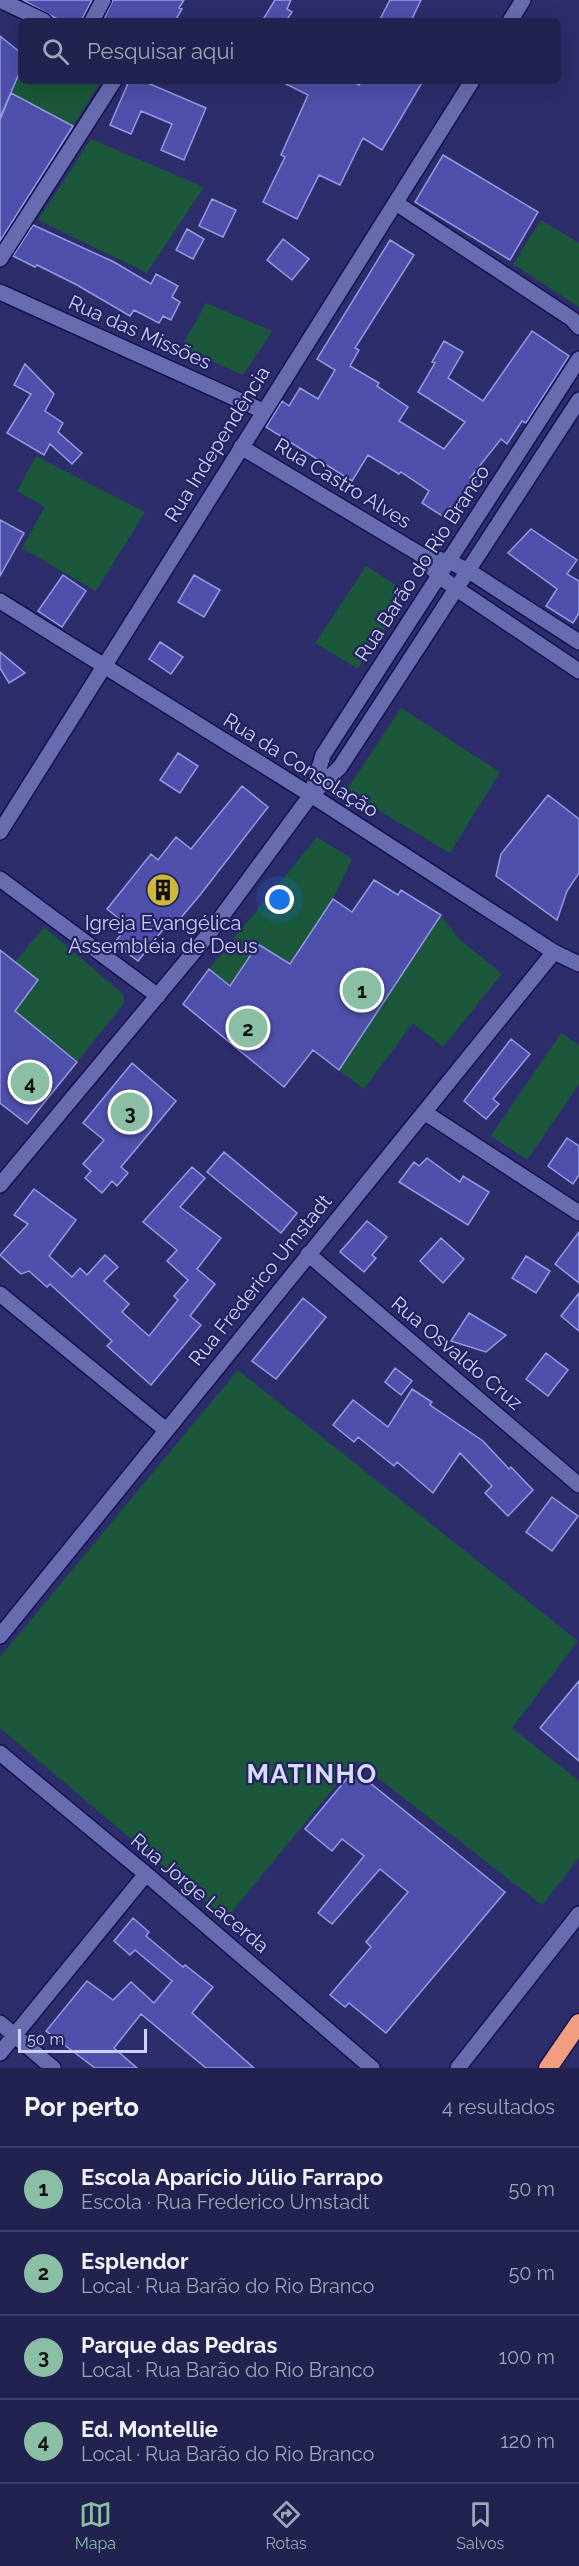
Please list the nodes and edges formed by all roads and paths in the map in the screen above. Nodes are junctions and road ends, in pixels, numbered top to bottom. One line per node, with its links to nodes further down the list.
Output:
1 (0, 0): 4 (street)
2 (103, 0): 5 (street)
3 (523, 0): 6 (street)
4 (38, 18)
5 (94, 18)
6 (512, 18)
7 (112, 84): 10 (street)
8 (470, 84): 9 (street, Rua Independência)
9 (396, 203): 12 (street); 15 (street, Rua Independência)
10 (0, 259)
11 (0, 292): 15 (street, Rua das Missões)
12 (577, 322)
13 (579, 359): 16 (street, Rua Barão do Rio Branco)
14 (579, 400): 17 (street, Rua Barão do Rio Branco)
15 (263, 411): 18 (street, Rua Independência)
16 (541, 418): 17 (street); 19 (street, Rua Barão do Rio Branco)
17 (560, 429): 20 (street, Rua Barão do Rio Branco)
18 (241, 447): 21 (street, Rua Castro Alves); 30 (street, Rua Independência)
19 (501, 481): 20 (street); 22 (street, Rua Barão do Rio Branco)
20 (520, 492): 23 (street, Rua Barão do Rio Branco)
21 (423, 556): 22 (street, Rua Castro Alves); 24 (street, Rua Castro Alves)
22 (448, 561): 23 (street, Rua Castro Alves); 24 (street, Rua Barão do Rio Branco)
23 (468, 571): 25 (street, Rua Barão do Rio Branco); 27 (street, Rua Castro Alves)
24 (439, 576): 25 (street, Rua Castro Alves); 31 (street, Rua Barão do Rio Branco)
25 (458, 589): 29 (street, Rua Castro Alves); 33 (street, Rua Barão do Rio Branco)
26 (0, 601): 30 (street, Rua da Consolação)
27 (559, 629): 28 (street, Rua Castro Alves); 29 (street)
28 (579, 642)
29 (546, 649): 32 (street, Rua Castro Alves)
30 (103, 665): 34 (street, Rua da Consolação); 35 (street, Rua Independência)
31 (378, 668): 33 (street); 34 (street, Rua Barão do Rio Branco)
32 (579, 671)
33 (397, 679): 34 (street, Rua Barão do Rio Branco)
34 (311, 795): 37 (street, Rua da Consolação); 39 (street, Rua Barão do Rio Branco)
35 (0, 832)
36 (0, 879): 39 (street)
37 (554, 952): 38 (street, Rua da Consolação); 40 (street, Rua Frederico Umstadt)
38 (579, 964)
39 (158, 996): 41 (street, Rua Barão do Rio Branco)
40 (424, 1112): 42 (street); 43 (street, Rua Frederico Umstadt)
41 (0, 1185)
42 (579, 1213)
43 (308, 1254): 45 (street, Rua Frederico Umstadt); 46 (street, Rua Osvaldo Cruz)
44 (0, 1294): 45 (street)
45 (166, 1430): 47 (street, Rua Frederico Umstadt)
46 (579, 1485)
47 (3, 1626)
48 (0, 1753): 49 (street, Rua Jorge Lacerda)
49 (146, 1874): 53 (street); 56 (street, Rua Jorge Lacerda)
50 (579, 1914): 57 (street)
51 (0, 2023): 53 (street)
52 (579, 2023): 58 (highway)
53 (15, 2036): 54 (street); 55 (street)
54 (0, 2053)
55 (53, 2068)
56 (372, 2068)
57 (458, 2068)
58 (548, 2068)

